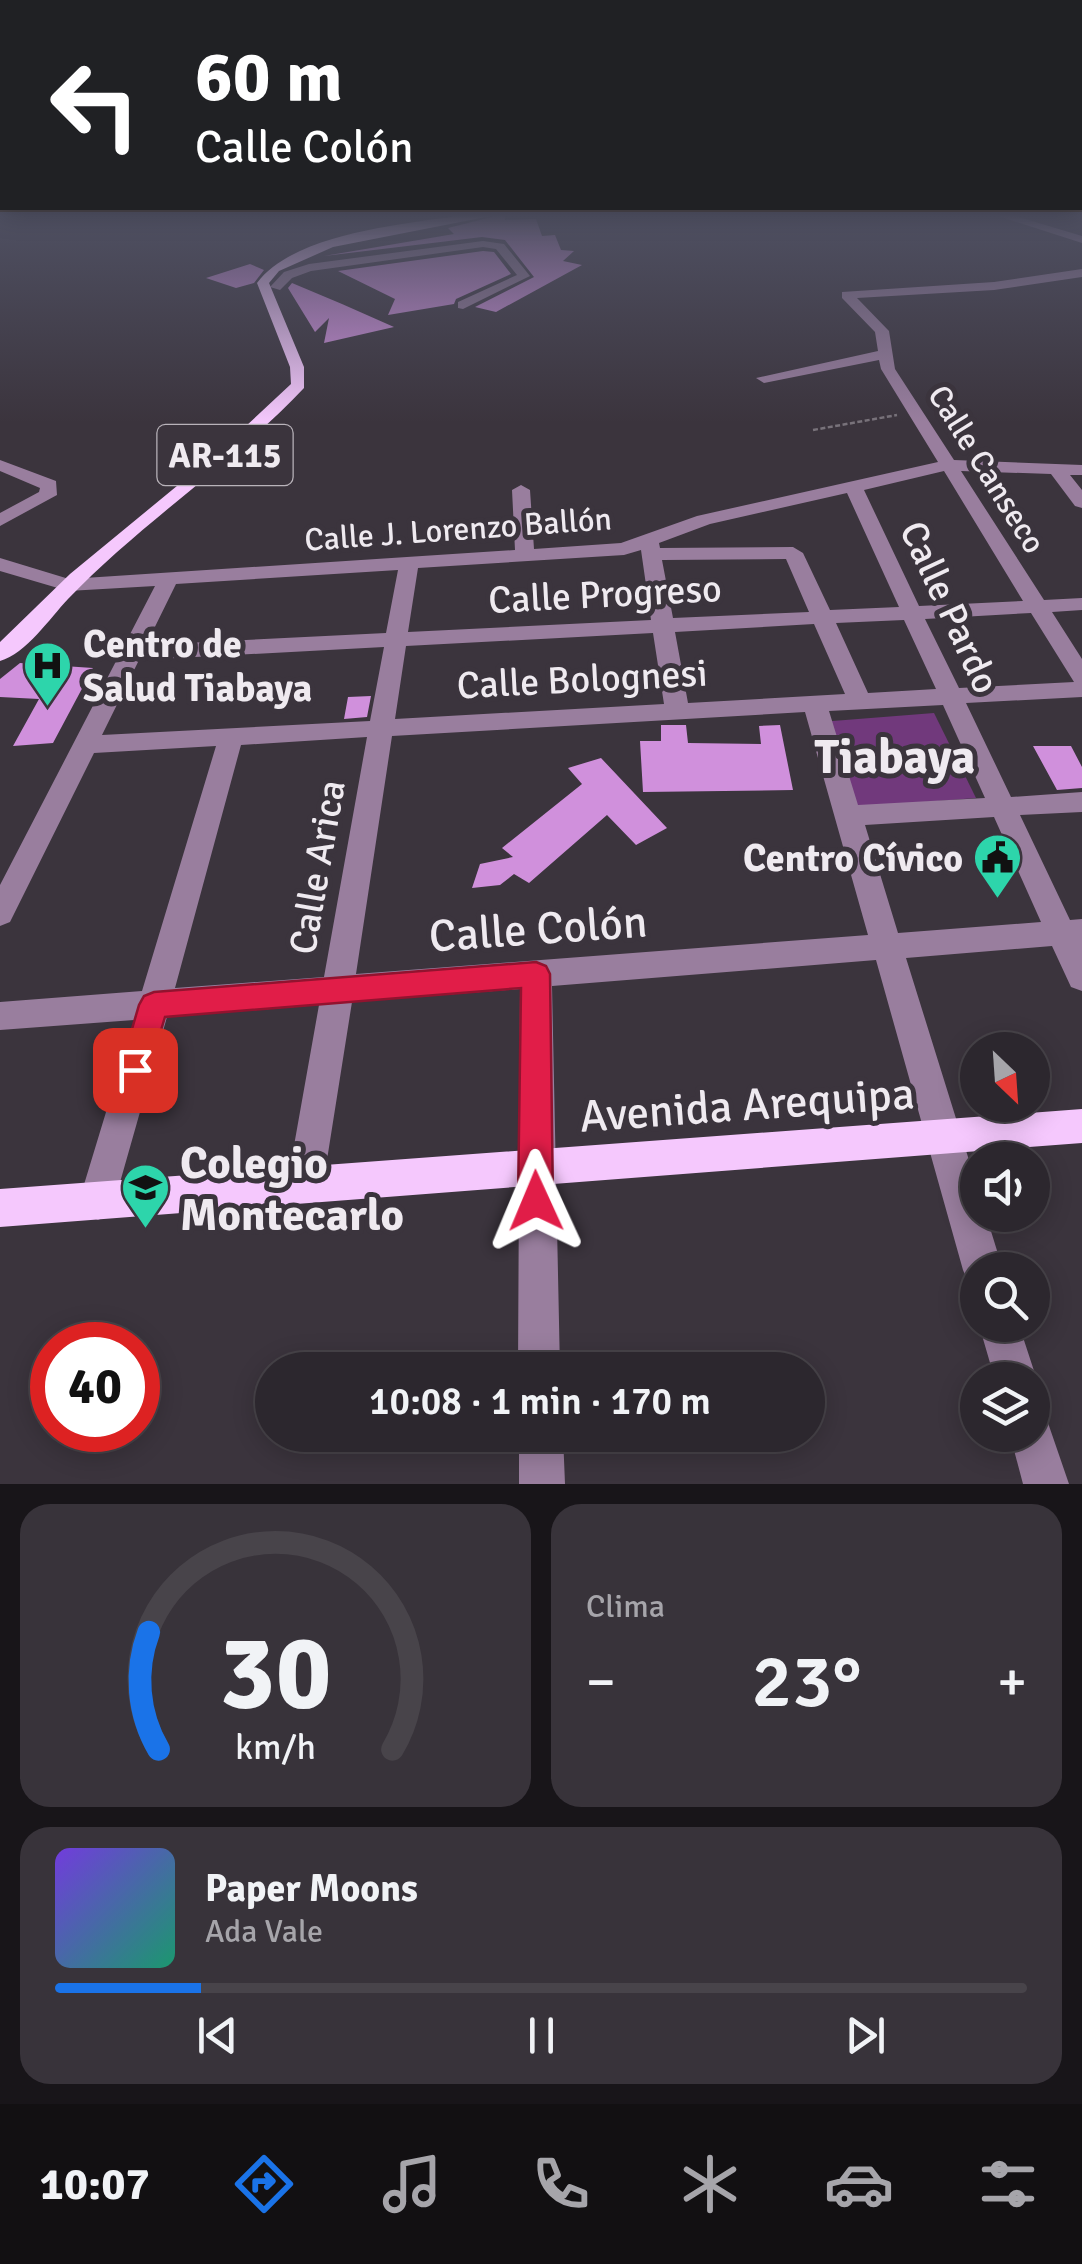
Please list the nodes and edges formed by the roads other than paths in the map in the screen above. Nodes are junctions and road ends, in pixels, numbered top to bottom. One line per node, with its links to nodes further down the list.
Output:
1 (264, 284): 22 (main road, AR-115)
2 (279, 284): 5 (street)
3 (509, 284): 6 (street)
4 (1006, 284): 7 (street, Calle Canseco)
5 (276, 287)
6 (464, 305)
7 (885, 354): 8 (street); 9 (street, Calle Canseco)
8 (764, 378)
9 (949, 464): 11 (street, Calle J. Lorenzo Ballón); 13 (street, Calle J. Lorenzo Ballón); 24 (street, Calle Canseco)
10 (0, 465): 16 (street)
11 (1056, 468): 12 (street, Calle J. Lorenzo Ballón); 15 (street)
12 (1082, 470)
13 (852, 484): 17 (street, Calle J. Lorenzo Ballón); 25 (street, Calle Pardo)
14 (520, 490): 18 (street)
15 (1082, 502)
16 (0, 520)
17 (650, 547): 18 (street, Calle J. Lorenzo Ballón); 26 (street); 27 (street)
18 (525, 556): 19 (street, Calle J. Lorenzo Ballón)
19 (409, 563): 21 (street, Calle J. Lorenzo Ballón); 28 (street, Calle Arica)
20 (0, 564): 22 (street)
21 (168, 580): 22 (street, Calle J. Lorenzo Ballón); 30 (street)
22 (68, 585): 29 (main road, AR-115)
23 (1082, 604): 24 (street, Calle Progreso)
24 (1038, 606): 25 (street, Calle Progreso); 31 (street, Calle Canseco)
25 (912, 613): 26 (street, Calle Progreso); 33 (street, Calle Pardo)
26 (822, 617): 27 (street, Calle Progreso); 34 (street)
27 (663, 625): 28 (street, Calle Progreso); 36 (street)
28 (396, 642): 30 (street, Calle Progreso); 37 (street, Calle Arica)
29 (0, 654)
30 (132, 654): 39 (street)
31 (1082, 677)
32 (1082, 689): 33 (street, Calle Bolognesi)
33 (950, 696): 34 (street, Calle Bolognesi); 41 (street, Calle Pardo)
34 (860, 701): 35 (street, Calle Bolognesi)
35 (815, 704): 36 (street, Calle Bolognesi); 42 (street)
36 (678, 712): 37 (street, Calle Bolognesi)
37 (382, 728): 38 (street, Calle Bolognesi); 48 (street, Calle Arica)
38 (232, 737): 39 (street, Calle Bolognesi); 49 (street)
39 (86, 744): 43 (street)
40 (1082, 802): 41 (street)
41 (1002, 807): 42 (street); 44 (street, Calle Pardo)
42 (848, 816): 45 (street)
43 (0, 914)
44 (1071, 932): 45 (street, Calle Colón); 47 (street, Calle Pardo)
45 (887, 946): 46 (street, Calle Colón); 52 (street)
46 (536, 974): 48 (street, Calle Colón); 53 (street)
47 (1082, 978)
48 (338, 988): 49 (street, Calle Colón); 54 (street, Calle Arica)
49 (154, 1005): 50 (street, Calle Colón); 55 (street)
50 (0, 1016)
51 (1082, 1126): 52 (main road, Avenida Arequipa)
52 (943, 1136): 53 (main road, Avenida Arequipa); 57 (street)
53 (535, 1167): 54 (main road, Avenida Arequipa); 58 (street)
54 (305, 1185): 55 (main road, Avenida Arequipa)
55 (98, 1201): 56 (main road, Avenida Arequipa)
56 (0, 1208)
57 (978, 1252)
58 (539, 1352)
59 (541, 1452): 61 (street)
60 (1037, 1452): 62 (street)
61 (542, 1484)
62 (1046, 1484)

